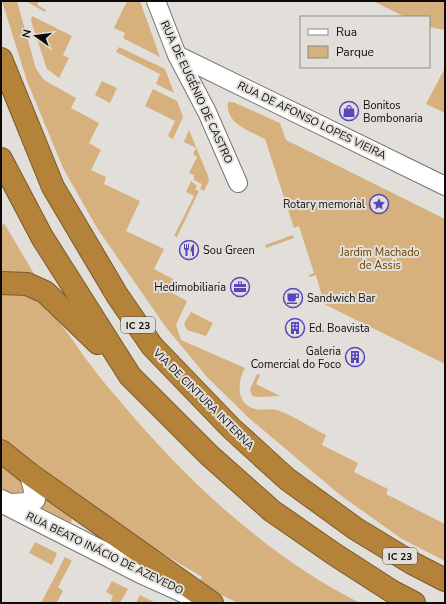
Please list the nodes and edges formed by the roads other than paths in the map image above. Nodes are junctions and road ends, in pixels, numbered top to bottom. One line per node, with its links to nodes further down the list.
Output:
1 (156, 1): 2 (street, RUA DE EUGÉNIO DE CASTRO)
2 (178, 55): 5 (street, RUA DE EUGÉNIO DE CASTRO); 6 (street, RUA DE AFONSO LOPES VIEIRA)
3 (1, 59): 12 (highway, VIA DE CINTURA INTERNA / IC 23)
4 (1, 159): 8 (highway, IC 23)
5 (238, 184)
6 (445, 186)
7 (1, 283): 8 (highway)
8 (130, 376): 14 (highway, IC 23)
9 (1, 451): 10 (highway)
10 (31, 476): 11 (main road); 13 (highway)
11 (5, 503): 13 (main road, RUA BEATO INÁCIO DE AZEVEDO)
12 (445, 580)
13 (212, 603)
14 (414, 603)

